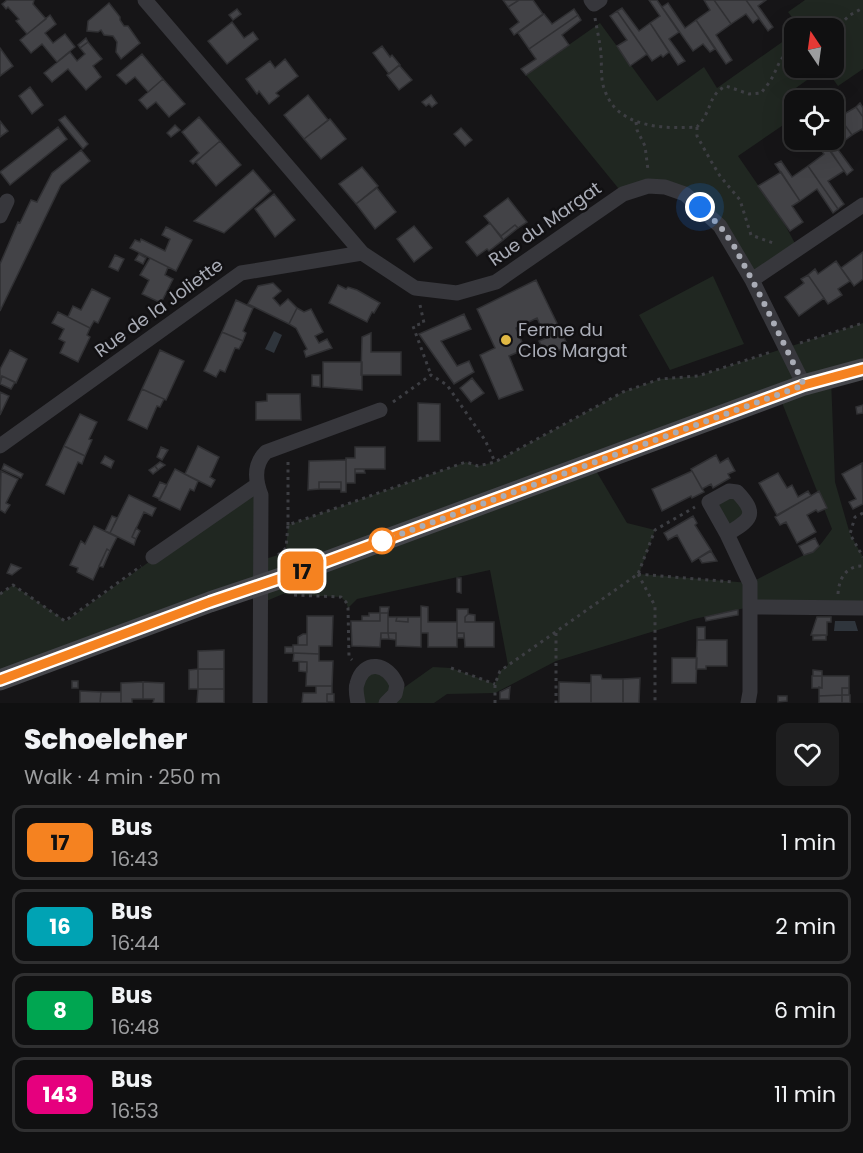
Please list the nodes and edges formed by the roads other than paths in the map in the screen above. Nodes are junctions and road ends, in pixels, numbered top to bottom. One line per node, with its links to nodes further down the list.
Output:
1 (145, 0): 5 (street, Rue du Margat)
2 (7, 201): 4 (street)
3 (863, 205): 6 (street)
4 (0, 216)
5 (362, 254): 6 (street, Rue du Margat); 10 (street, Rue de la Joliette)
6 (752, 280): 8 (street, Rue du Margat)
7 (863, 369): 8 (main road)
8 (804, 385): 14 (main road)
9 (380, 410): 11 (street)
10 (0, 446)
11 (257, 485): 13 (street); 14 (street)
12 (728, 534): 12 (street); 15 (street)
13 (153, 557)
14 (259, 594): 17 (main road); 18 (street)
15 (756, 607): 16 (street); 21 (street)
16 (863, 608)
17 (0, 680)
18 (260, 703)
19 (358, 703): 20 (street)
20 (386, 703)
21 (748, 703)

